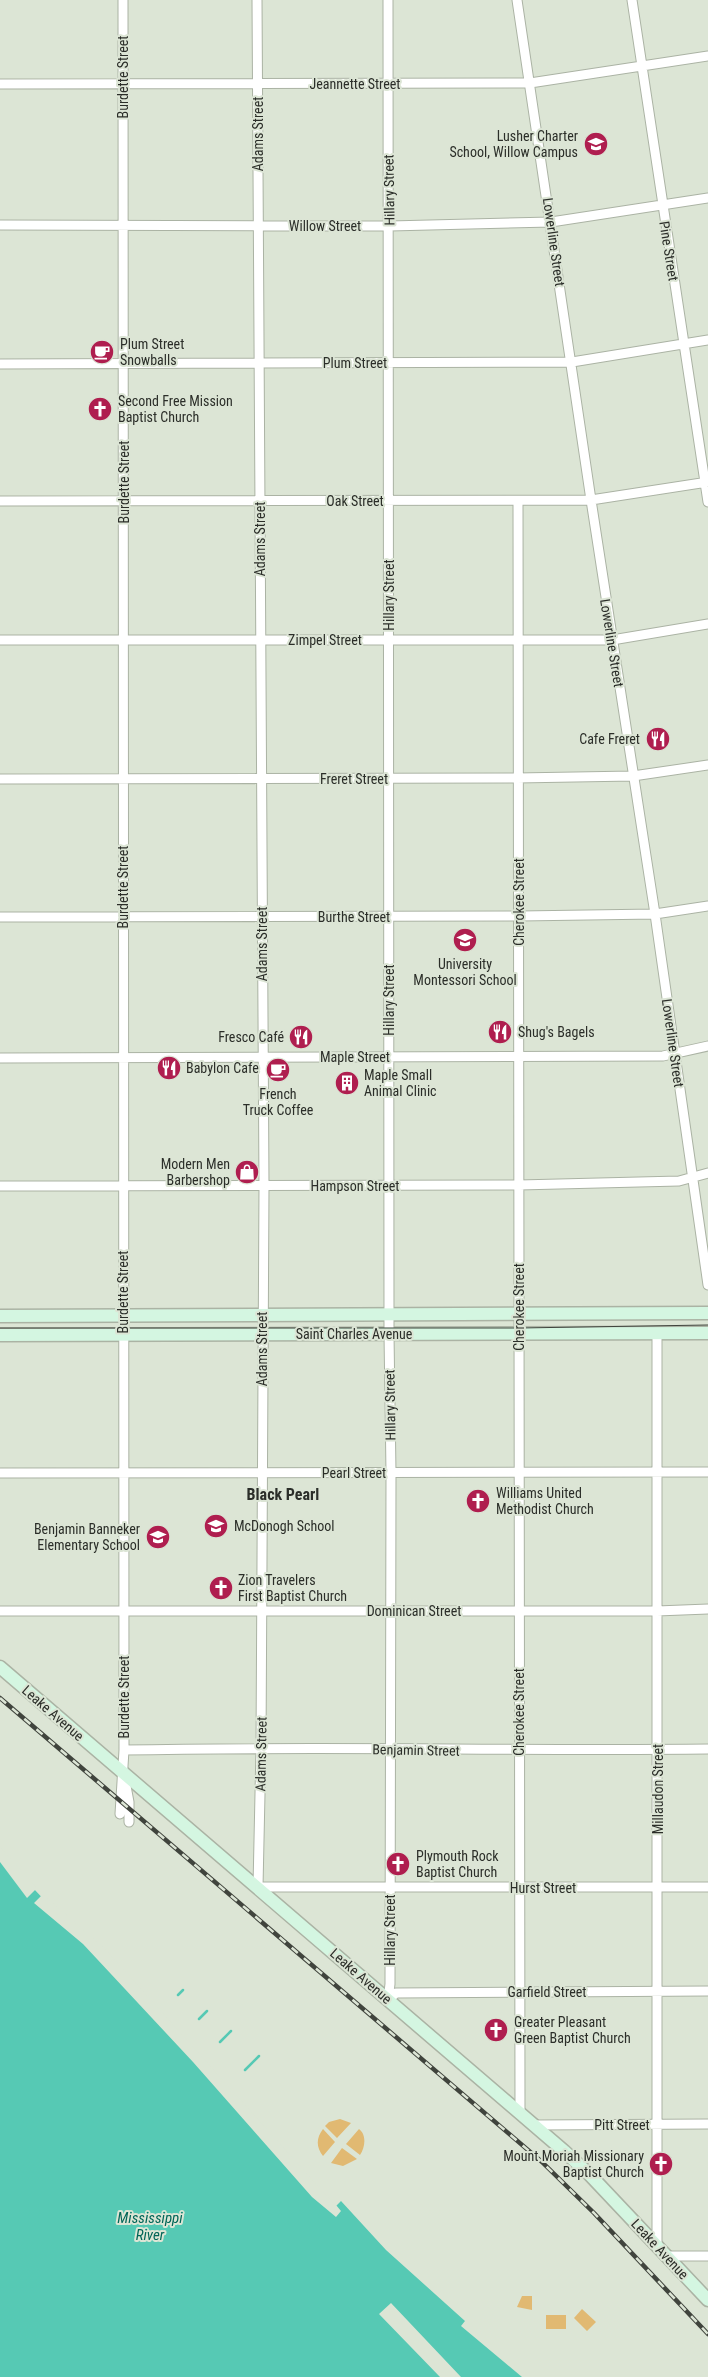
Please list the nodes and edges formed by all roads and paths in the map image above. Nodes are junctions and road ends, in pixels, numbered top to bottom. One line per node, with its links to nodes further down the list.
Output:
1 (123, 0): 10 (street, Burdette Street)
2 (257, 0): 11 (street, Adams Street)
3 (388, 0): 12 (street, Hillary Street)
4 (517, 0): 8 (street, Lowerline Street)
5 (632, 0): 7 (street, Pine Street)
6 (708, 56): 7 (street, Jeannette Street)
7 (642, 66): 8 (street, Jeannette Street); 14 (street, Pine Street)
8 (530, 83): 12 (street, Jeannette Street); 15 (street, Lowerline Street)
9 (0, 84): 10 (street, Jeannette Street)
10 (123, 84): 11 (street, Jeannette Street); 17 (street, Burdette Street)
11 (258, 84): 12 (street, Jeannette Street); 18 (street, Adams Street)
12 (388, 84): 19 (street, Hillary Street)
13 (708, 198): 14 (street, Willow Street)
14 (662, 204): 15 (street, Willow Street); 21 (street, Pine Street)
15 (551, 222): 19 (street, Willow Street); 22 (street, Lowerline Street)
16 (0, 225): 17 (street, Willow Street)
17 (123, 225): 18 (street, Willow Street); 23 (street, Burdette Street)
18 (258, 226): 19 (street, Willow Street); 24 (street, Adams Street)
19 (390, 226): 25 (street, Hillary Street)
20 (708, 340): 21 (street, Plum Street)
21 (684, 344): 22 (street, Plum Street); 27 (street, Pine Street)
22 (572, 362): 25 (street, Plum Street); 28 (street, Lowerline Street)
23 (124, 363): 24 (street, Plum Street); 26 (street, Plum Street); 29 (street, Burdette Street)
24 (259, 363): 25 (street, Plum Street); 30 (street, Adams Street)
25 (389, 363): 31 (street, Hillary Street)
26 (0, 364)
27 (706, 482): 28 (street, Oak Street); 34 (street, Pine Street)
28 (591, 500): 32 (street, Oak Street); 41 (street, Lowerline Street)
29 (124, 501): 30 (street, Oak Street); 33 (street, Oak Street); 36 (street, Burdette Street)
30 (260, 501): 31 (street, Oak Street); 38 (street, Adams Street)
31 (389, 501): 32 (street, Oak Street); 39 (street, Hillary Street)
32 (518, 501): 40 (street, Cherokee Street)
33 (0, 502)
34 (708, 502)
35 (708, 624): 41 (street, Zimpel Street)
36 (122, 638): 37 (street, Zimpel Street); 38 (street, Zimpel Street); 44 (street, Burdette Street)
37 (0, 640)
38 (261, 640): 39 (street, Zimpel Street); 45 (street, Adams Street)
39 (390, 640): 40 (street, Zimpel Street); 48 (street, Hillary Street)
40 (518, 640): 41 (street, Zimpel Street); 46 (street, Cherokee Street)
41 (612, 640): 43 (street, Lowerline Street)
42 (708, 765): 43 (street, Freret Street)
43 (633, 776): 46 (street, Freret Street); 50 (street, Lowerline Street)
44 (122, 778): 45 (street, Freret Street); 47 (street, Freret Street); 54 (street, Burdette Street)
45 (260, 778): 48 (street, Freret Street); 55 (street, Adams Street)
46 (517, 778): 48 (street, Freret Street); 52 (street, Cherokee Street)
47 (0, 779)
48 (388, 779): 51 (street, Hillary Street)
49 (708, 906): 50 (street, Burthe Street)
50 (655, 914): 52 (street, Burthe Street); 57 (street, Lowerline Street)
51 (389, 916): 52 (street, Burthe Street); 55 (street, Burthe Street); 58 (street, Hillary Street)
52 (520, 916): 59 (street, Cherokee Street)
53 (0, 917): 54 (street, Burthe Street)
54 (123, 917): 55 (street, Burthe Street); 61 (street, Burdette Street)
55 (262, 917): 62 (street, Adams Street)
56 (708, 1046): 57 (street, Maple Street)
57 (675, 1053): 59 (street, Maple Street); 64 (street, Lowerline Street)
58 (389, 1057): 59 (street, Maple Street); 62 (street, Maple Street); 69 (street, Hillary Street)
59 (519, 1057): 65 (street, Cherokee Street)
60 (0, 1058): 61 (street, Maple Street)
61 (123, 1058): 62 (street, Maple Street); 67 (street, Burdette Street)
62 (263, 1058): 68 (street, Adams Street)
63 (708, 1173): 64 (street, Hampson Street)
64 (692, 1178): 65 (street, Hampson Street); 70 (street, Lowerline Street)
65 (519, 1185): 69 (street, Hampson Street); 74 (street, Cherokee Street)
66 (0, 1186): 67 (street, Hampson Street)
67 (123, 1186): 68 (street, Hampson Street); 76 (street, Burdette Street)
68 (264, 1186): 69 (street, Hampson Street); 73 (street, Adams Street)
69 (389, 1186): 72 (street, Hillary Street)
70 (708, 1286)
71 (708, 1313): 74 (main road, Saint Charles Avenue)
72 (389, 1314): 73 (main road, Saint Charles Avenue); 74 (main road, Saint Charles Avenue); 81 (street, Hillary Street)
73 (262, 1315): 76 (main road, Saint Charles Avenue); 77 (street, Adams Street)
74 (519, 1315): 82 (street, Cherokee Street)
75 (0, 1316): 76 (main road, Saint Charles Avenue)
76 (124, 1316): 80 (street, Burdette Street)
77 (262, 1333): 80 (main road, Saint Charles Avenue); 81 (main road, Saint Charles Avenue); 89 (street, Adams Street)
78 (657, 1333): 79 (main road, Saint Charles Avenue); 82 (main road, Saint Charles Avenue); 85 (street, Millaudon Street)
79 (708, 1333)
80 (124, 1334): 83 (main road, Saint Charles Avenue); 88 (street, Burdette Street)
81 (389, 1334): 82 (main road, Saint Charles Avenue); 90 (street, Hillary Street)
82 (519, 1334): 84 (street, Cherokee Street)
83 (0, 1335)
84 (519, 1472): 85 (street, Pearl Street); 90 (street, Pearl Street); 95 (street, Cherokee Street)
85 (658, 1472): 86 (street, Pearl Street); 96 (street, Millaudon Street)
86 (708, 1472)
87 (0, 1473): 88 (street, Pearl Street)
88 (124, 1473): 89 (street, Pearl Street); 97 (street, Burdette Street)
89 (261, 1473): 90 (street, Pearl Street); 93 (street, Adams Street)
90 (391, 1473): 94 (street, Hillary Street)
91 (708, 1609): 96 (street, Dominican Street)
92 (0, 1611): 97 (street, Dominican Street)
93 (261, 1611): 94 (street, Dominican Street); 97 (street, Dominican Street); 99 (street, Adams Street)
94 (390, 1611): 95 (street, Dominican Street); 100 (street, Hillary Street)
95 (519, 1611): 96 (street, Dominican Street); 104 (street, Cherokee Street)
96 (657, 1611): 103 (street, Millaudon Street)
97 (124, 1612): 102 (street, Burdette Street)
98 (0, 1667): 105 (main road, Leake Avenue)
99 (261, 1747): 100 (street, Benjamin Street); 102 (street, Benjamin Street); 108 (street, Adams Street)
100 (390, 1749): 104 (street, Benjamin Street); 111 (street, Hillary Street)
101 (708, 1749): 103 (street, Benjamin Street)
102 (124, 1750): 105 (street, Burdette Street)
103 (657, 1750): 104 (street, Benjamin Street); 109 (street, Millaudon Street)
104 (519, 1751): 112 (street, Cherokee Street)
105 (124, 1774): 106 (street); 107 (street); 108 (main road, Leake Avenue)
106 (120, 1814)
107 (129, 1822)
108 (258, 1887): 111 (street, Hurst Street); 116 (main road, Leake Avenue)
109 (658, 1887): 110 (street, Hurst Street); 112 (street, Hurst Street); 115 (street, Millaudon Street)
110 (708, 1887)
111 (390, 1888): 112 (street, Hurst Street); 116 (street, Hillary Street)
112 (520, 1888): 114 (street, Cherokee Street)
113 (708, 1991): 115 (street, Garfield Street)
114 (520, 1992): 115 (street, Garfield Street); 116 (street, Garfield Street); 117 (street, Cherokee Street)
115 (658, 1992): 118 (street, Millaudon Street)
116 (388, 2000): 117 (main road, Leake Avenue)
117 (520, 2112): 120 (main road, Leake Avenue)
118 (658, 2124): 119 (street, Pitt Street); 120 (street, Pitt Street); 121 (street, Millaudon Street)
119 (708, 2124)
120 (535, 2125): 121 (main road, Leake Avenue)
121 (657, 2245): 122 (main road, Leake Avenue)
122 (668, 2256): 123 (street); 124 (main road, Leake Avenue)
123 (708, 2256)
124 (708, 2300)

